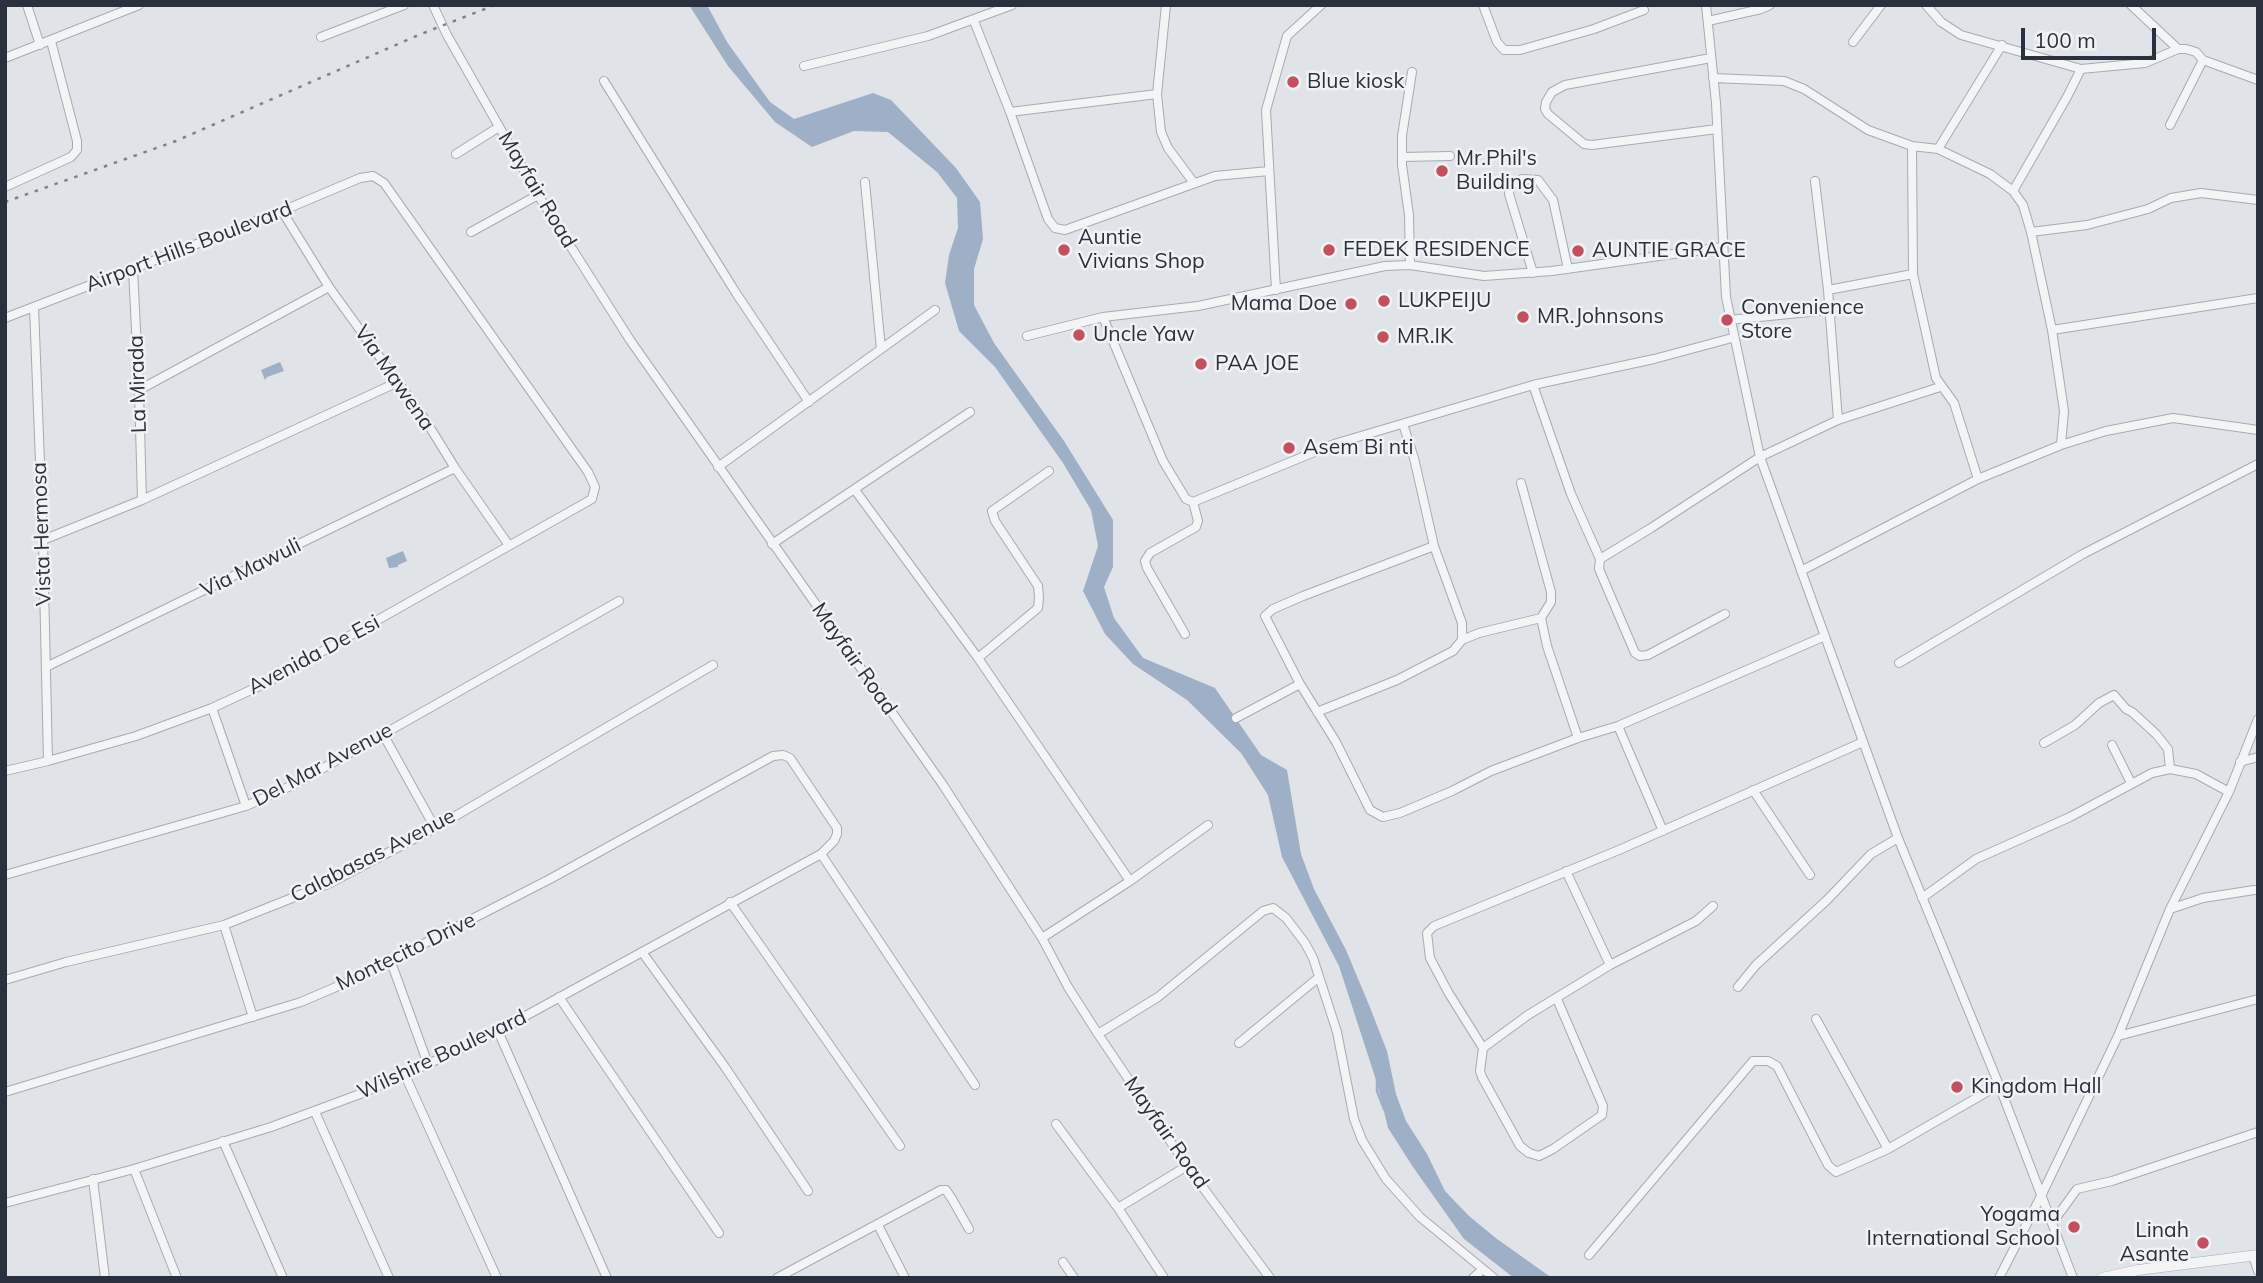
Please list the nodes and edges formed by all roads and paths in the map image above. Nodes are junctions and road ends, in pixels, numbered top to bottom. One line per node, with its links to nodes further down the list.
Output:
1 (27, 5): 20 (street)
2 (139, 5): 18 (street)
3 (404, 5): 17 (street)
4 (433, 5): 35 (street, Mayfair Road)
5 (1012, 5): 15 (street)
6 (1166, 5): 32 (street)
7 (1321, 5): 42 (street)
8 (1483, 5): 14 (street)
9 (1706, 5): 16 (street)
10 (1770, 5): 16 (street)
11 (1881, 5): 19 (street)
12 (1926, 5): 21 (street)
13 (2131, 5): 22 (street)
14 (1644, 10)
15 (974, 21): 26 (street); 33 (street)
16 (1708, 21): 24 (street)
17 (321, 37)
18 (51, 41): 20 (street); 46 (street)
19 (1853, 42)
20 (40, 45): 23 (street)
21 (2002, 45): 27 (street); 38 (street)
22 (2178, 49): 25 (street); 27 (street)
23 (5, 58)
24 (1711, 58): 29 (street); 36 (street)
25 (2203, 60): 30 (street); 34 (street)
26 (804, 66)
27 (2081, 69): 47 (street)
28 (1412, 72): 41 (street)
29 (1713, 78): 36 (street); 37 (street)
30 (2258, 80)
31 (604, 81): 77 (street)
32 (1157, 94): 33 (street); 45 (street)
33 (1010, 112): 45 (street)
34 (2170, 125)
35 (499, 127): 39 (street); 48 (street, Mayfair Road)
36 (1717, 129): 53 (street)
37 (1912, 146): 38 (street); 58 (street)
38 (1938, 149): 47 (street)
39 (456, 154)
40 (1450, 156): 41 (street)
41 (1402, 157): 54 (street)
42 (1269, 171): 45 (street); 60 (street)
43 (1815, 181): 61 (street)
44 (865, 182): 72 (street)
45 (1194, 183)
46 (5, 187)
47 (2013, 191): 52 (street)
48 (538, 195): 51 (street); 85 (street, Mayfair Road)
49 (2258, 200): 52 (street)
50 (282, 211): 55 (street, Airport Hills Boulevard); 59 (street, Via Mawena); 90 (street, Airport Hills Boulevard)
51 (471, 232)
52 (2031, 232): 69 (street)
53 (1723, 247): 56 (street); 68 (street)
54 (1410, 265): 57 (street); 60 (street)
55 (133, 269): 63 (street, Airport Hills Boulevard); 76 (street, La Mirada)
56 (1568, 269): 57 (street); 57 (street)
57 (1534, 273)
58 (1913, 274): 61 (street); 75 (street)
59 (329, 287): 73 (street, Via Mawena); 76 (street)
60 (1276, 290): 66 (street)
61 (1828, 290): 65 (street)
62 (2258, 298): 69 (street)
63 (34, 306): 67 (street, Airport Hills Boulevard); 94 (street, Vista Hermosa)
64 (935, 310): 72 (street)
65 (1829, 310): 68 (street); 79 (street)
66 (1103, 317): 70 (street); 93 (street)
67 (5, 318)
68 (1729, 320): 71 (street)
69 (2052, 330): 82 (street)
70 (1027, 336)
71 (1732, 338): 74 (street); 83 (street)
72 (881, 349): 77 (street)
73 (398, 382): 86 (street, Via Mawena); 92 (street)
74 (1533, 386): 80 (street); 98 (street)
75 (1940, 387): 79 (street); 88 (street)
76 (139, 390): 92 (street, La Mirada)
77 (809, 402): 85 (street)
78 (970, 412): 91 (street)
79 (1838, 420): 83 (street)
80 (1403, 424): 93 (street); 97 (street)
81 (2258, 430): 82 (street)
82 (2061, 445): 88 (street)
83 (1759, 457): 98 (street); 99 (street)
84 (2258, 464): 109 (street)
85 (718, 467): 96 (street, Mayfair Road)
86 (455, 468): 95 (street, Via Mawena); 111 (street, Via Mawuli)
87 (1049, 471): 108 (street)
88 (1978, 479): 99 (street)
89 (1521, 483): 102 (street)
90 (595, 487): 95 (street, Avenida De Esi)
91 (855, 490): 96 (street); 108 (street)
92 (142, 500): 94 (street)
93 (1193, 502): 105 (street)
94 (43, 540): 111 (street, Vista Hermosa)
95 (508, 544): 113 (street, Avenida De Esi)
96 (772, 544): 147 (street, Mayfair Road)
97 (1434, 546): 103 (street); 112 (street)
98 (1600, 559): 101 (street)
99 (1801, 570): 106 (street)
100 (619, 601): 118 (street, Del Mar Avenue)
101 (1725, 614)
102 (1541, 618): 104 (street); 119 (street)
103 (1462, 623): 104 (street); 107 (street)
104 (1479, 633): 107 (street)
105 (1185, 634)
106 (1825, 636): 117 (street); 120 (street)
107 (1462, 640): 114 (street)
108 (978, 658): 140 (street)
109 (1899, 663)
110 (713, 665): 133 (street, Calabasas Avenue)
111 (46, 667): 124 (street, Vista Hermosa)
112 (1300, 684): 114 (street); 115 (street)
113 (212, 708): 124 (street, Avenida De Esi); 131 (street)
114 (1317, 712): 119 (street)
115 (1236, 718)
116 (2258, 719): 125 (street)
117 (1618, 726): 119 (street); 134 (street)
118 (383, 734): 131 (street, Del Mar Avenue); 133 (street)
119 (1578, 738)
120 (1863, 742): 129 (street); 135 (street)
121 (2044, 743): 126 (street)
122 (2112, 745): 128 (street)
123 (2258, 757): 125 (street)
124 (48, 761): 127 (street, Avenida De Esi)
125 (2240, 762): 130 (street)
126 (2170, 769): 128 (street); 130 (street)
127 (5, 771)
128 (2131, 783): 142 (street)
129 (1754, 790): 134 (street); 139 (street)
130 (2229, 792): 145 (street)
131 (246, 806): 138 (street, Del Mar Avenue)
132 (1208, 825): 140 (street)
133 (435, 828): 146 (street, Calabasas Avenue)
134 (1663, 831): 137 (street)
135 (1898, 838): 142 (street); 153 (street)
136 (821, 854): 143 (street, Wilshire Boulevard); 149 (street, Montecito Drive); 166 (street)
137 (1566, 871): 150 (street); 163 (street)
138 (5, 874)
139 (1810, 875)
140 (1130, 881): 147 (street)
141 (2254, 890): 145 (street)
142 (1922, 898): 167 (street)
143 (730, 902): 148 (street, Wilshire Boulevard); 173 (street)
144 (1713, 906): 150 (street)
145 (2170, 909): 161 (street)
146 (225, 925): 152 (street, Calabasas Avenue); 157 (street)
147 (1042, 938): 160 (street, Mayfair Road)
148 (642, 952): 154 (street, Wilshire Boulevard); 178 (street)
149 (391, 962): 157 (street, Montecito Drive); 164 (street)
150 (1610, 965): 155 (street)
151 (1318, 978): 160 (street); 162 (street); 189 (street)
152 (5, 980)
153 (1738, 987)
154 (559, 997): 159 (street, Wilshire Boulevard); 185 (street)
155 (1557, 999): 163 (street); 163 (street)
156 (2258, 999): 161 (street)
157 (253, 1017): 168 (street, Montecito Drive)
158 (1816, 1019): 174 (street)
159 (498, 1031): 164 (street, Wilshire Boulevard); 197 (street)
160 (1098, 1034): 175 (street, Mayfair Road)
161 (2118, 1036): 179 (street)
162 (1239, 1043)
163 (1483, 1048)
164 (428, 1065): 165 (street, Wilshire Boulevard)
165 (405, 1075): 169 (street, Wilshire Boulevard); 196 (street)
166 (975, 1085)
167 (1999, 1085): 174 (street); 179 (street)
168 (5, 1092)
169 (315, 1112): 172 (street, Wilshire Boulevard); 195 (street)
170 (1056, 1124): 181 (street)
171 (2258, 1132): 182 (street)
172 (223, 1141): 176 (street, Wilshire Boulevard); 194 (street)
173 (900, 1146)
174 (1888, 1149): 186 (street)
175 (1187, 1166): 181 (street); 202 (street, Mayfair Road)
176 (134, 1168): 177 (street, Wilshire Boulevard); 193 (street)
177 (93, 1179): 180 (street, Wilshire Boulevard); 192 (street)
178 (808, 1191)
179 (2042, 1194): 182 (street); 205 (street)
180 (5, 1203)
181 (1118, 1208): 201 (street)
182 (2053, 1222): 206 (street)
183 (878, 1225): 184 (street); 198 (street); 199 (street)
184 (969, 1228)
185 (719, 1233)
186 (1589, 1255)
187 (2255, 1256): 190 (street); 191 (street)
188 (1063, 1262): 200 (street)
189 (1483, 1269): 203 (street); 204 (street)
190 (2258, 1271)
191 (2138, 1274): 207 (street)
192 (105, 1278)
193 (177, 1278)
194 (283, 1278)
195 (389, 1278)
196 (497, 1278)
197 (607, 1278)
198 (777, 1278)
199 (905, 1278)
200 (1074, 1278)
201 (1164, 1278)
202 (1270, 1278)
203 (1472, 1278)
204 (1494, 1278)
205 (1999, 1278)
206 (2073, 1278)
207 (2102, 1278)

